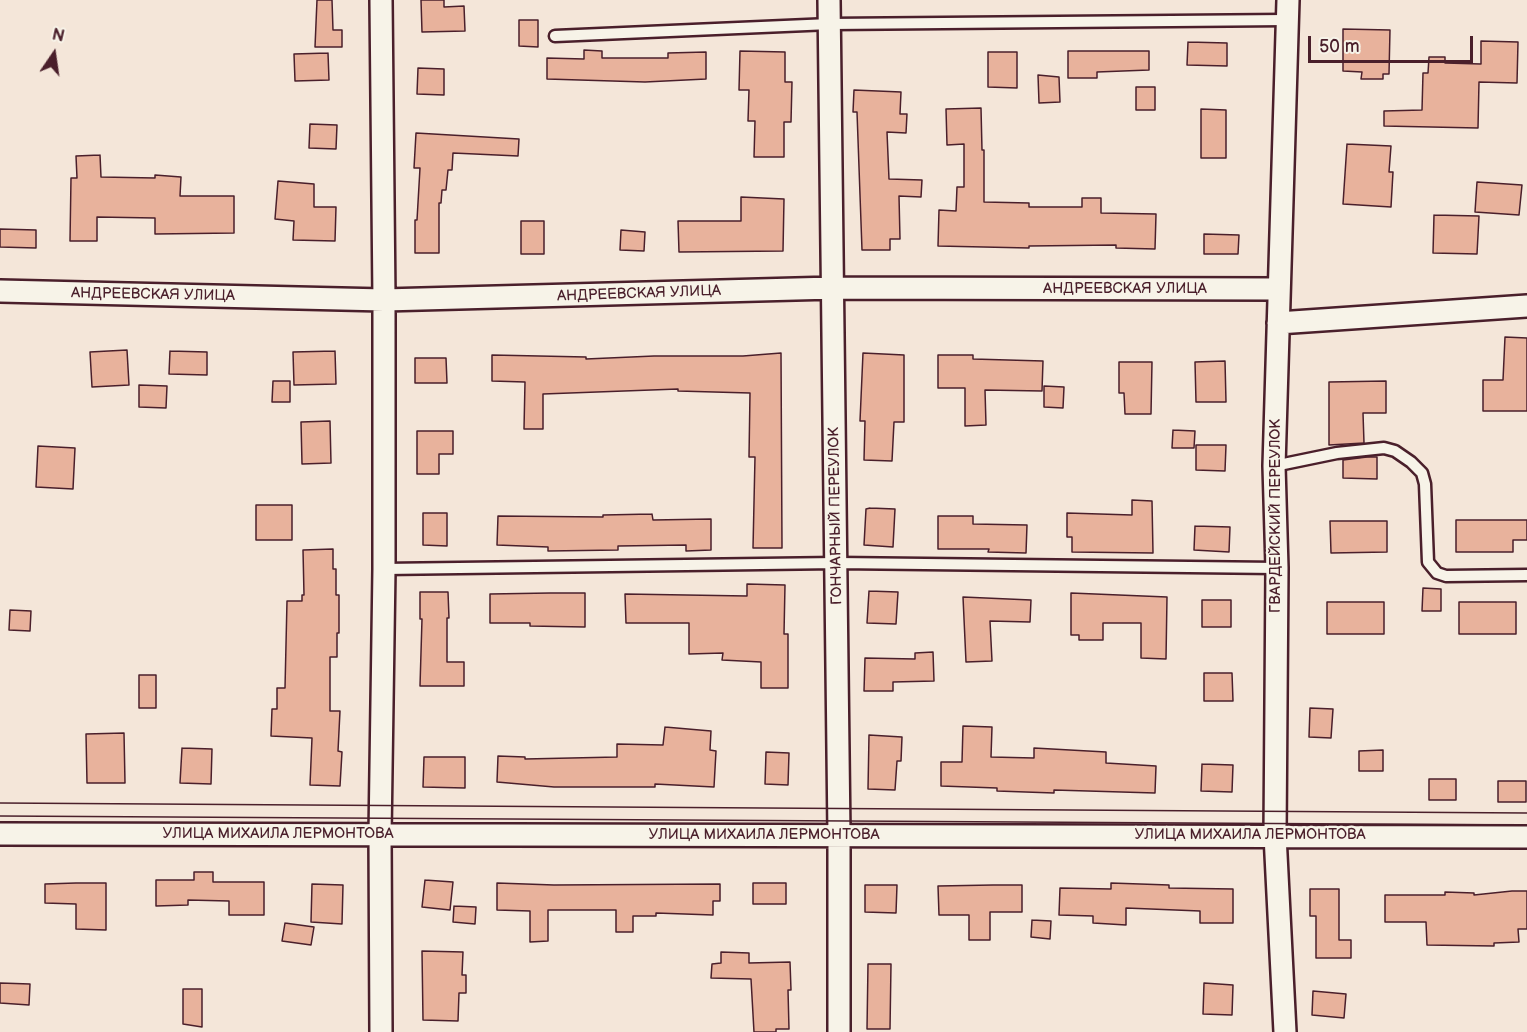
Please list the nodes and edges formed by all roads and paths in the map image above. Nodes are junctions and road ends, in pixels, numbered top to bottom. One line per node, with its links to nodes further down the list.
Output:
1 (381, 0): 9 (street)
2 (829, 0): 4 (street, ГОНЧАРНЫЙ ПЕРЕУЛОК)
3 (1287, 10): 4 (lane); 7 (street, ГВАРДЕЙСКИЙ ПЕРЕУЛОК)
4 (830, 24): 5 (lane); 6 (street, ГОНЧАРНЫЙ ПЕРЕУЛОК)
5 (555, 36)
6 (833, 288): 7 (street, АНДРЕЕВСКАЯ УЛИЦА); 9 (street, АНДРЕЕВСКАЯ УЛИЦА); 13 (street, ГОНЧАРНЫЙ ПЕРЕУЛОК)
7 (1279, 289): 11 (street, ГВАРДЕЙСКИЙ ПЕРЕУЛОК)
8 (0, 291): 9 (street, АНДРЕЕВСКАЯ УЛИЦА)
9 (384, 300): 15 (street)
10 (1527, 306): 11 (street)
11 (1278, 323): 12 (street, ГВАРДЕЙСКИЙ ПЕРЕУЛОК)
12 (1274, 466): 14 (street, ГВАРДЕЙСКИЙ ПЕРЕУЛОК); 16 (lane)
13 (837, 563): 14 (lane); 15 (lane); 18 (street, ГОНЧАРНЫЙ ПЕРЕУЛОК)
14 (1277, 568): 20 (street, ГВАРДЕЙСКИЙ ПЕРЕУЛОК)
15 (384, 569): 19 (street)
16 (1527, 575)
17 (0, 834): 19 (street, УЛИЦА МИХАИЛА ЛЕРМОНТОВА)
18 (839, 834): 19 (street, УЛИЦА МИХАИЛА ЛЕРМОНТОВА); 20 (street, УЛИЦА МИХАИЛА ЛЕРМОНТОВА); 23 (street, ГОНЧАРНЫЙ ПЕРЕУЛОК)
19 (380, 835): 22 (street)
20 (1275, 835): 21 (street, УЛИЦА МИХАИЛА ЛЕРМОНТОВА); 24 (street, ГВАРДЕЙСКИЙ ПЕРЕУЛОК)
21 (1527, 837)
22 (381, 1032)
23 (839, 1032)
24 (1285, 1032)

